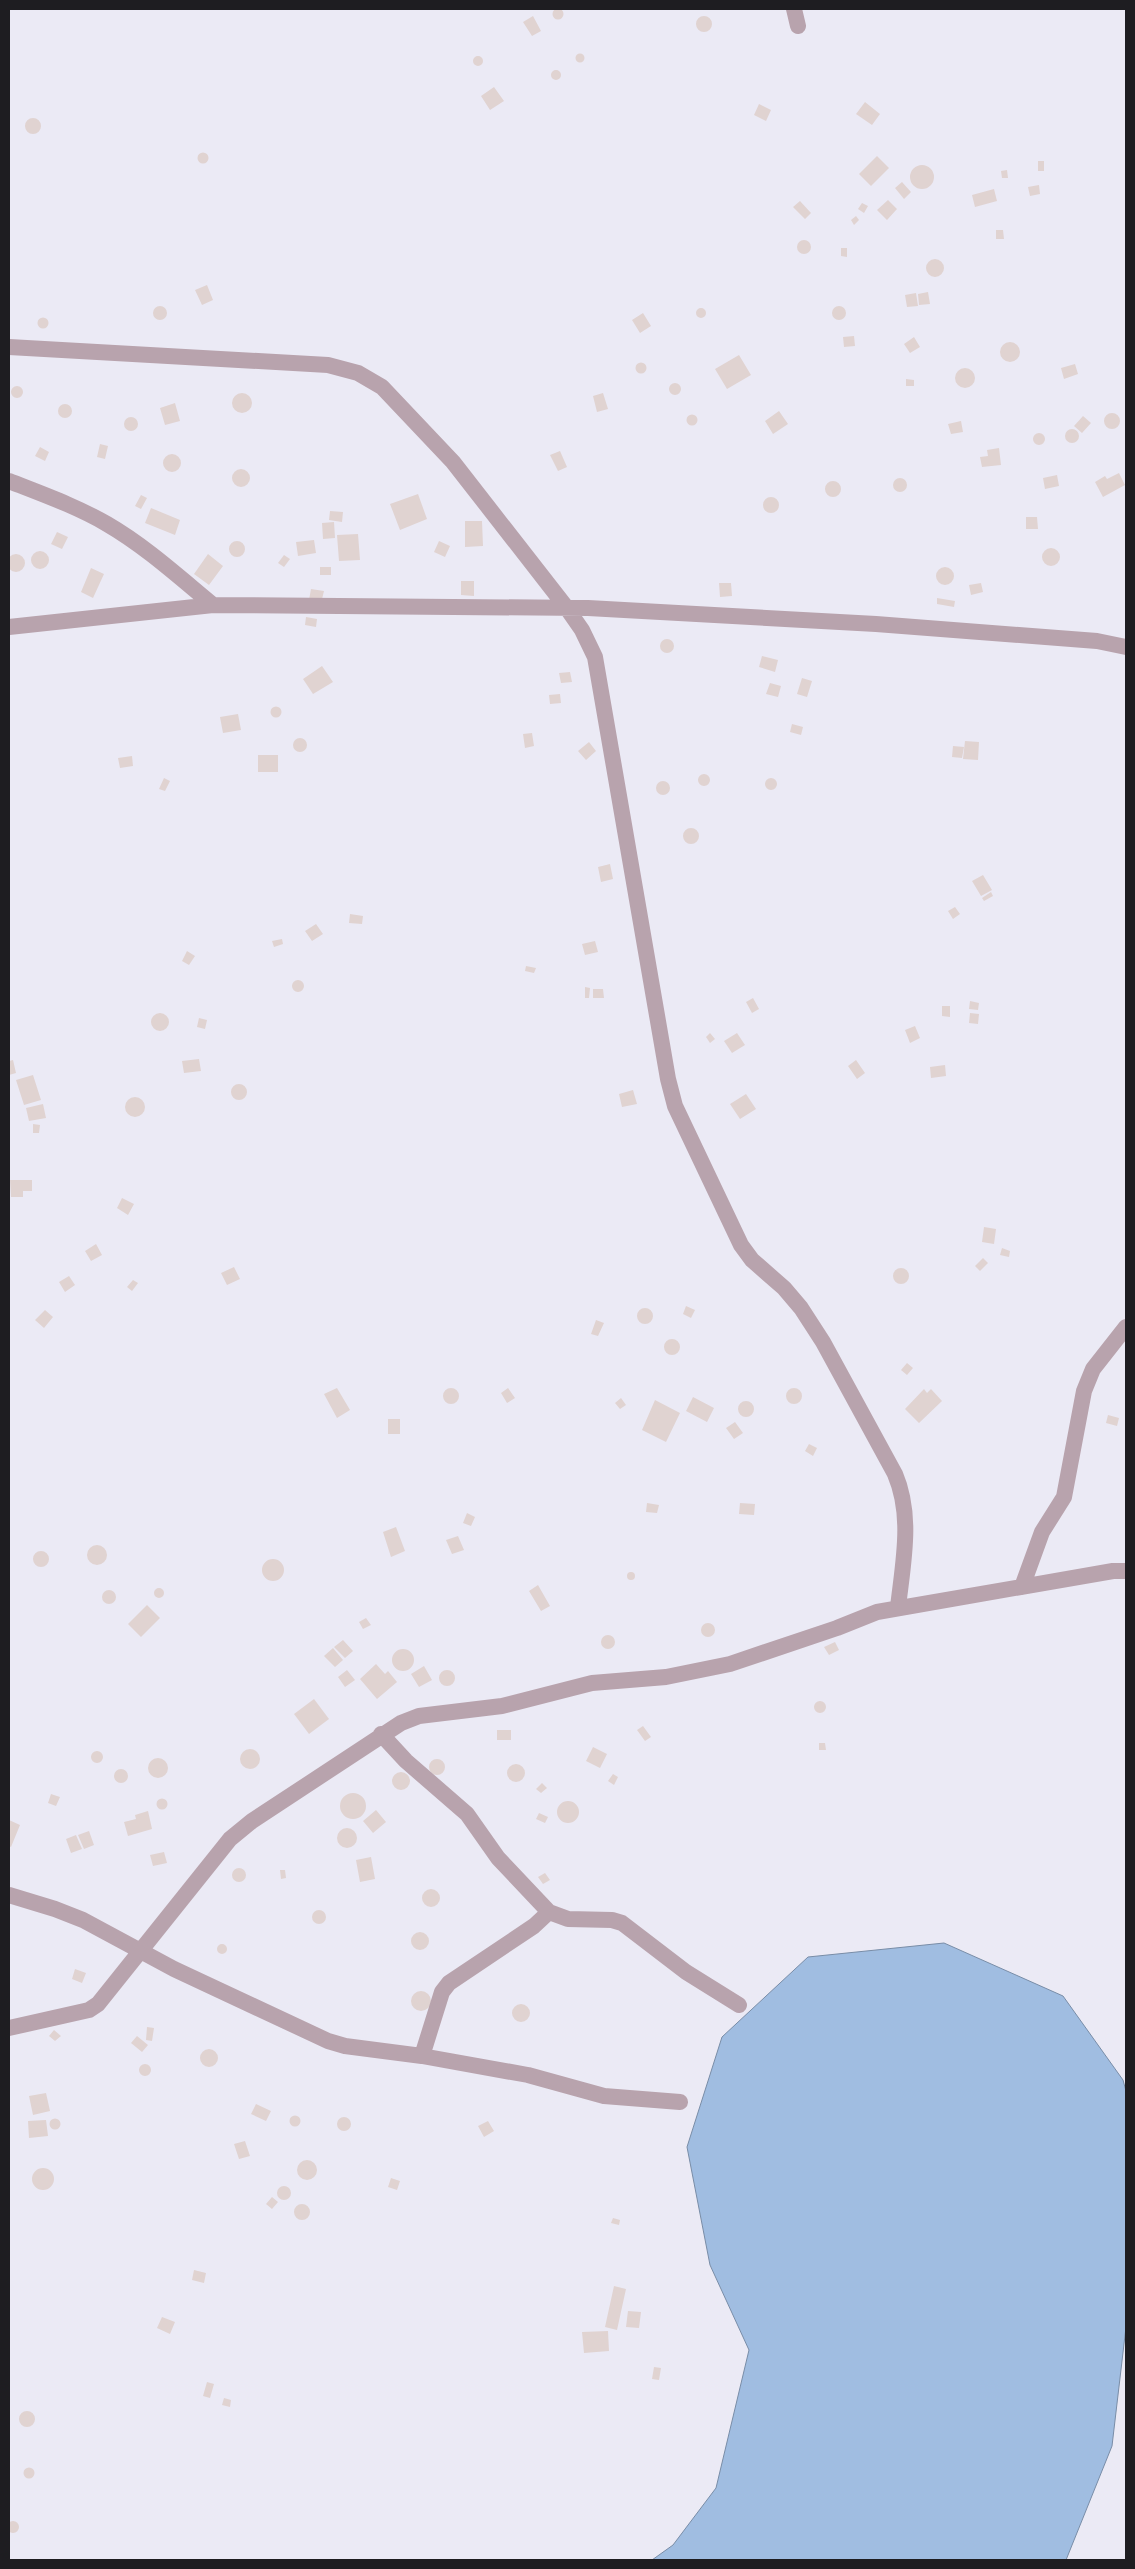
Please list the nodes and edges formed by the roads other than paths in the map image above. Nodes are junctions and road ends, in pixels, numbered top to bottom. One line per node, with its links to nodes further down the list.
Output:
1 (794, 9): 2 (street)
2 (798, 26)
3 (9, 347): 6 (street)
4 (9, 481): 5 (street)
5 (213, 605): 6 (street); 7 (street)
6 (566, 607): 8 (street); 12 (street)
7 (9, 627)
8 (1126, 647)
9 (1126, 1327): 11 (street)
10 (1126, 1571): 11 (street)
11 (1022, 1587): 12 (street)
12 (898, 1607): 13 (street)
13 (381, 1734): 15 (street); 16 (street)
14 (9, 1895): 16 (street)
15 (549, 1912): 17 (street); 19 (street)
16 (138, 1951): 18 (street); 19 (street)
17 (739, 2005)
18 (9, 2028)
19 (422, 2056): 20 (street)
20 (680, 2102)

